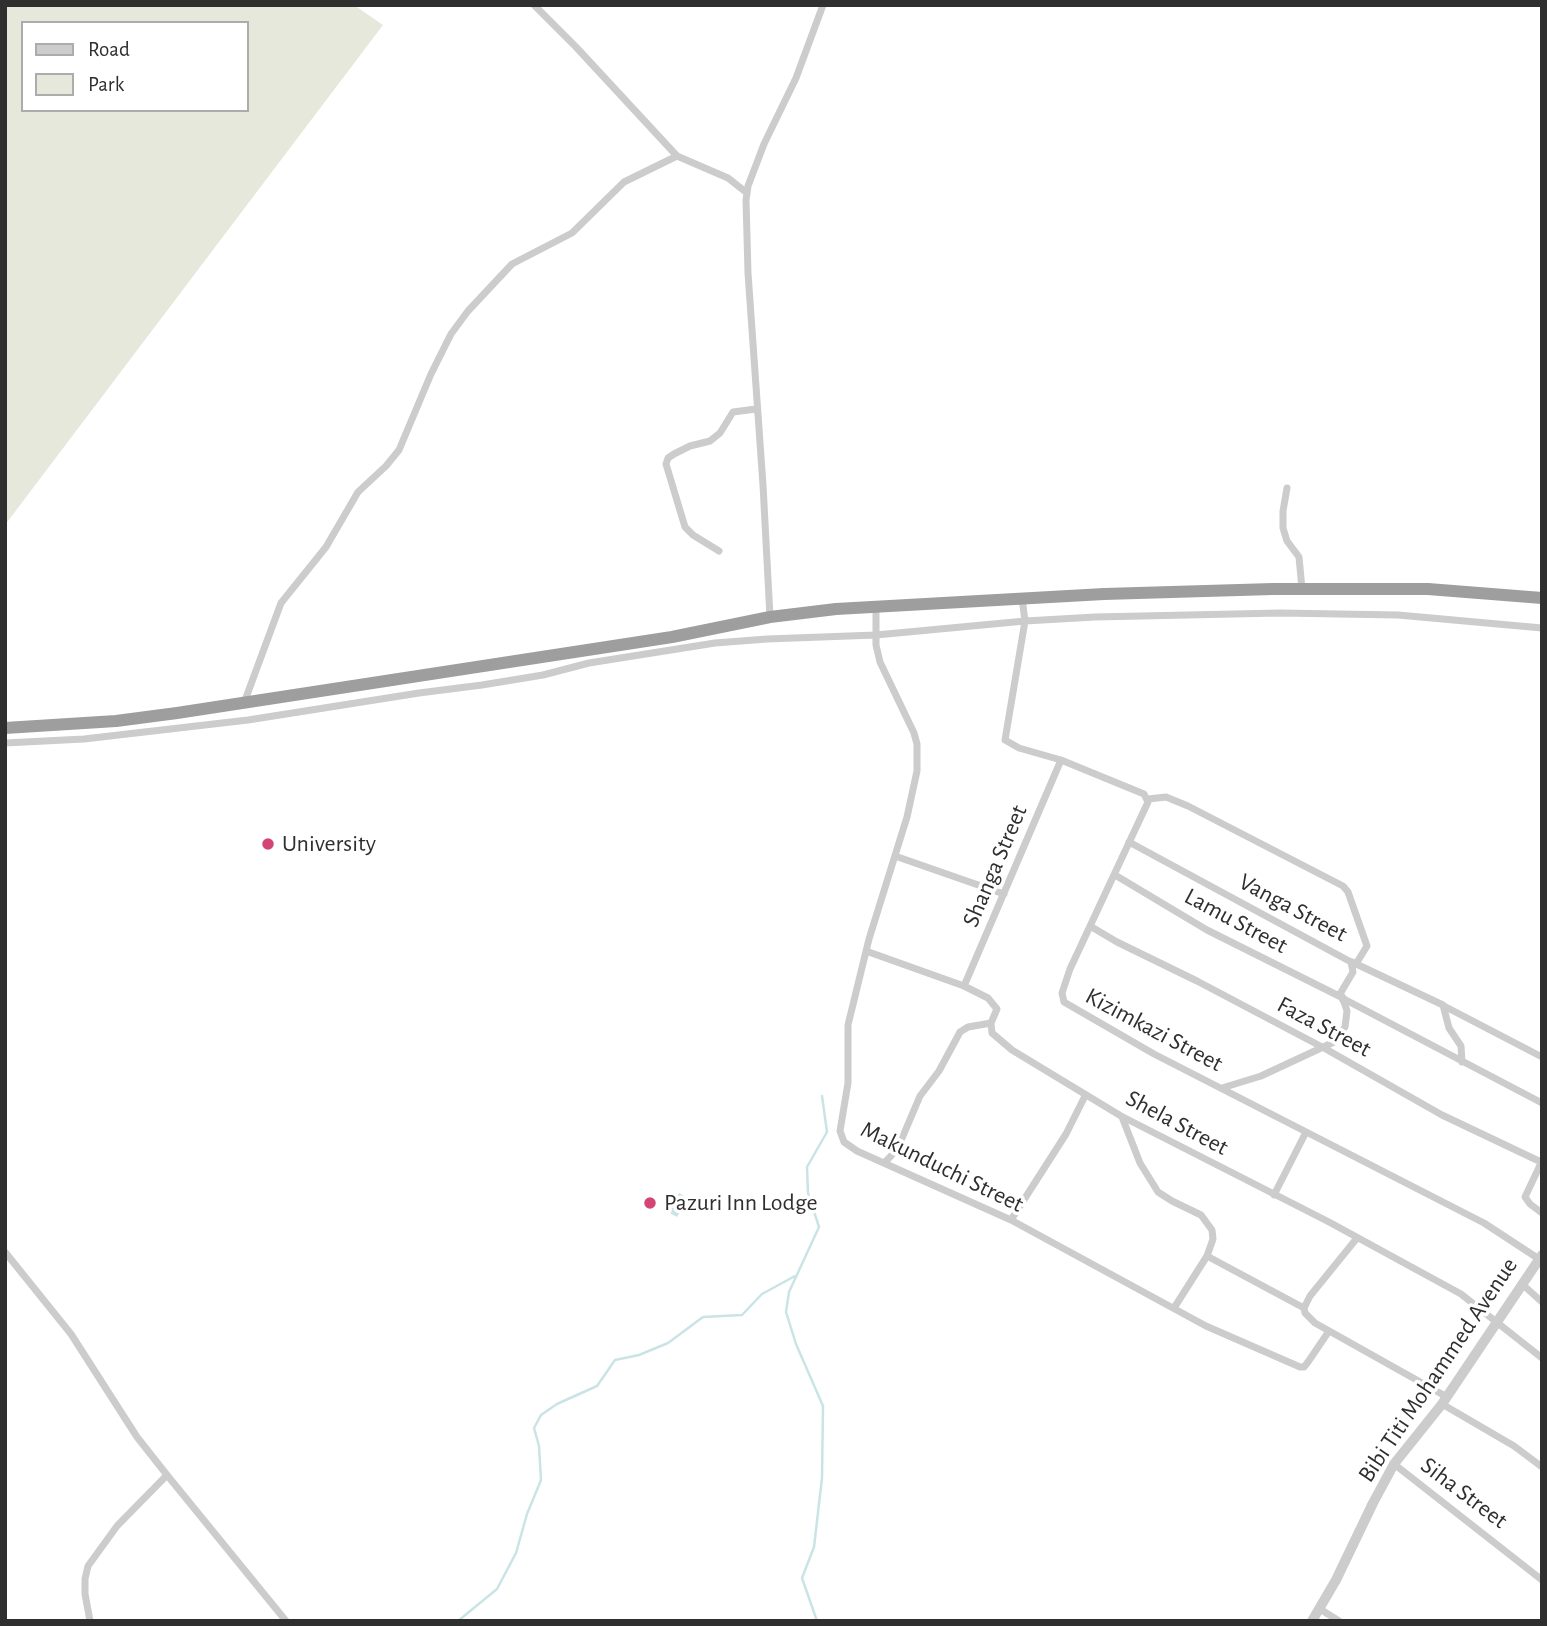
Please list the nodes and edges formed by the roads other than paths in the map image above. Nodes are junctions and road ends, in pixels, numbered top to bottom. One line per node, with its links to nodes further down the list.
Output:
1 (534, 5): 3 (street)
2 (823, 5): 4 (street)
3 (677, 156): 4 (street); 16 (street)
4 (747, 193): 5 (street)
5 (756, 409): 7 (street); 12 (street)
6 (1287, 488): 8 (street)
7 (719, 551)
8 (1302, 589): 9 (highway); 10 (highway)
9 (1022, 598): 11 (highway); 13 (street)
10 (1542, 598)
11 (876, 607): 12 (highway); 15 (street, Makunduchi Street)
12 (770, 617): 16 (highway)
13 (1025, 621): 14 (street); 15 (street); 19 (street)
14 (1542, 628)
15 (876, 635): 18 (street); 22 (street, Makunduchi Street)
16 (243, 703): 17 (highway)
17 (5, 728)
18 (5, 743)
19 (1061, 760): 20 (street); 24 (street, Shanga Street)
20 (1148, 799): 21 (street, Kizimkazi Street); 27 (street)
21 (1129, 842): 23 (street, Kizimkazi Street); 27 (street, Vanga Street)
22 (895, 856): 24 (street); 26 (street, Makunduchi Street)
23 (1115, 875): 25 (street, Kizimkazi Street); 29 (street, Lamu Street)
24 (1004, 894): 28 (street, Shanga Street)
25 (1090, 926): 32 (street, Faza Street); 35 (street, Kizimkazi Street)
26 (866, 951): 28 (street, Shela Street); 40 (street, Makunduchi Street)
27 (1354, 963): 29 (street, Vanga Street); 30 (street)
28 (964, 986): 31 (street, Shela Street)
29 (1341, 997): 32 (street); 34 (street)
30 (1444, 1006): 33 (street); 34 (street)
31 (991, 1023): 36 (street, Shela Street); 40 (street)
32 (1324, 1048): 35 (street); 41 (street, Faza Street)
33 (1542, 1057)
34 (1462, 1062): 37 (street)
35 (1222, 1088): 39 (street, Kizimkazi Street)
36 (1085, 1096): 38 (street, Shela Street); 44 (street)
37 (1542, 1103)
38 (1121, 1116): 42 (street, Shela Street); 47 (street)
39 (1306, 1132): 42 (street); 48 (street, Kizimkazi Street)
40 (884, 1162): 44 (street, Makunduchi Street)
41 (1541, 1162): 43 (street)
42 (1274, 1195): 45 (street, Shela Street)
43 (1542, 1213)
44 (1011, 1220): 51 (street, Makunduchi Street)
45 (1357, 1238): 52 (street); 53 (street, Shela Street)
46 (5, 1252): 59 (street)
47 (1207, 1256): 51 (street); 52 (street)
48 (1540, 1257): 49 (street, Bibi Titi Mohammed Avenue)
49 (1522, 1284): 50 (street); 53 (street, Bibi Titi Mohammed Avenue)
50 (1542, 1302)
51 (1174, 1308): 54 (street, Makunduchi Street)
52 (1304, 1308): 54 (street)
53 (1497, 1322): 55 (street, Shela Street); 56 (street, Bibi Titi Mohammed Avenue)
54 (1328, 1331): 56 (street)
55 (1542, 1358)
56 (1444, 1400): 57 (street, Bibi Titi Mohammed Avenue); 58 (street)
57 (1395, 1464): 60 (street, Siha Street); 61 (street, Bibi Titi Mohammed Avenue)
58 (1542, 1466)
59 (167, 1475): 62 (street); 63 (street)
60 (1542, 1580)
61 (1320, 1609): 64 (street, Bibi Titi Mohammed Avenue); 65 (street)
62 (90, 1621)
63 (286, 1621)
64 (1312, 1621)
65 (1339, 1621)

